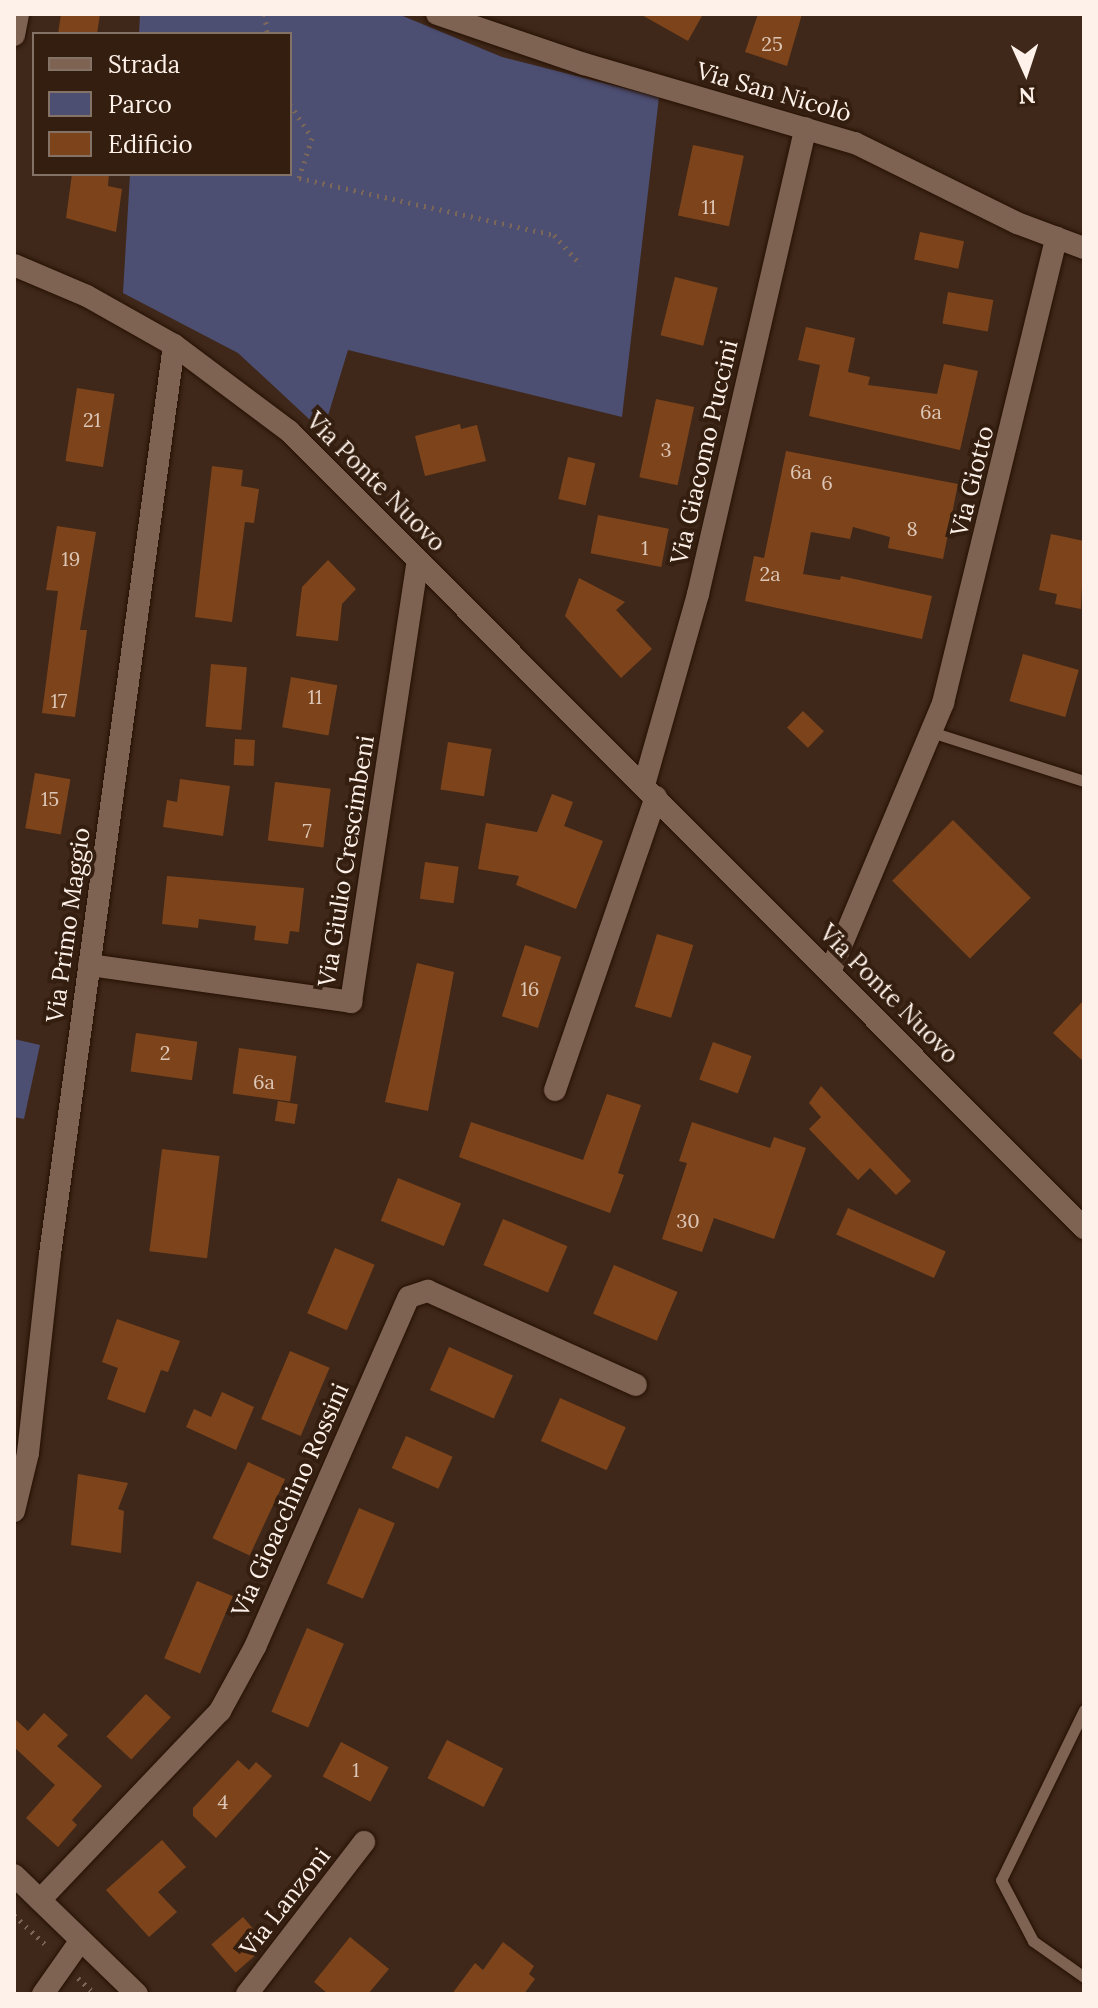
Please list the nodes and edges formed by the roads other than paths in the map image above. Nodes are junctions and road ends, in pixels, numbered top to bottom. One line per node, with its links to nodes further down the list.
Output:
1 (18, 14): 3 (street)
2 (437, 14): 4 (street, Via San Nicolò)
3 (14, 35)
4 (806, 128): 5 (street, Via San Nicolò); 12 (street, Via Giacomo Puccini)
5 (1056, 238): 6 (street, Via San Nicolò); 10 (street, Via Giotto)
6 (1084, 248)
7 (14, 265): 8 (street, Via Ponte Nuovo)
8 (174, 345): 9 (street, Via Ponte Nuovo); 13 (street, Via Primo Maggio)
9 (418, 561): 12 (street, Via Ponte Nuovo); 13 (street, Via Giulio Crescimbeni)
10 (928, 731): 11 (lane); 14 (street, Via Giotto)
11 (1084, 781)
12 (650, 791): 14 (street, Via Ponte Nuovo); 15 (street)
13 (89, 965): 18 (street, Via Primo Maggio)
14 (830, 972): 16 (street, Via Ponte Nuovo)
15 (555, 1090)
16 (1084, 1228)
17 (636, 1385): 22 (street, Via Gioacchino Rossini)
18 (14, 1511)
19 (1084, 1710): 24 (lane)
20 (364, 1842): 27 (street, Via Lanzoni)
21 (14, 1875): 22 (street)
22 (40, 1900): 23 (street)
23 (81, 1940): 25 (street); 26 (street)
24 (1084, 1977)
25 (43, 1994)
26 (137, 1994)
27 (247, 1994)

